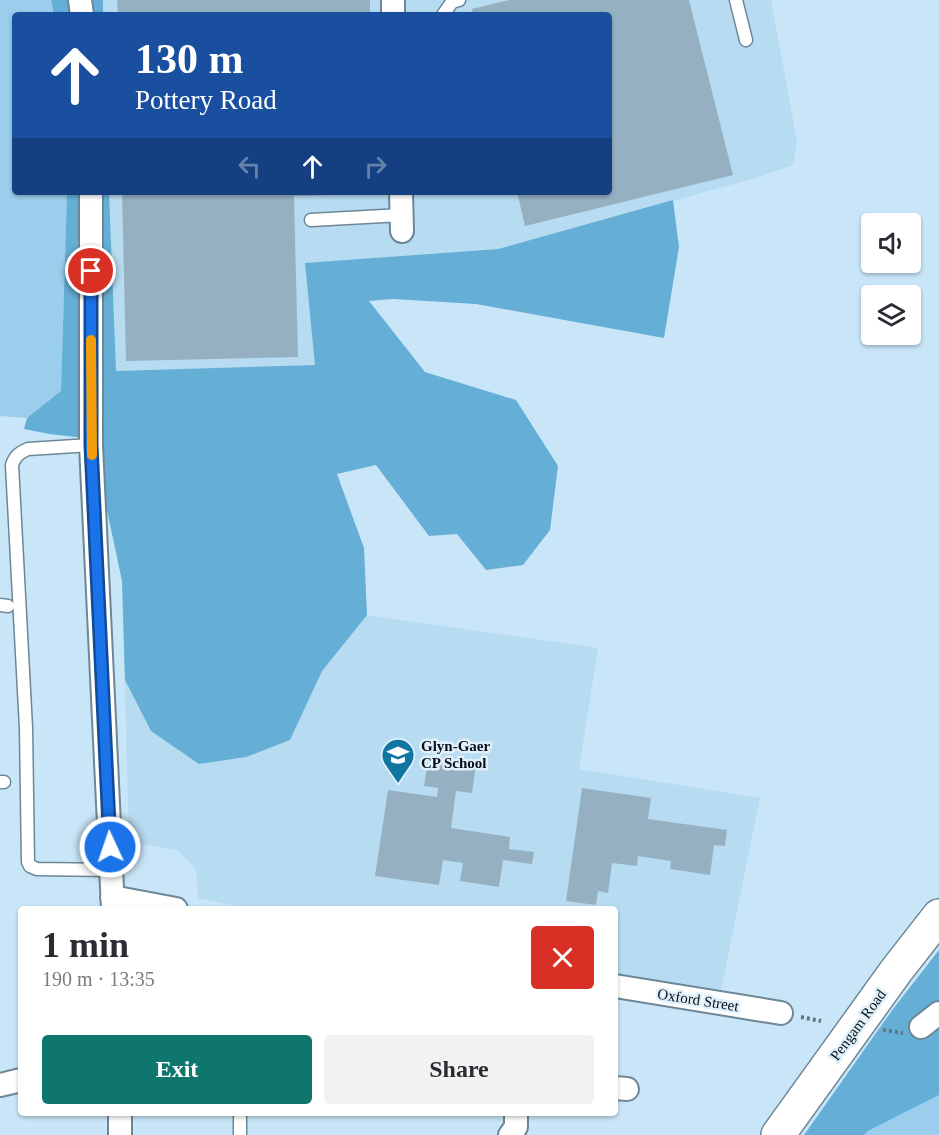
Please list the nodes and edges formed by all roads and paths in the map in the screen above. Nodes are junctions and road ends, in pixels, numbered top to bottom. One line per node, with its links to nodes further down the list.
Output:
1 (459, 0): 3 (lane)
2 (736, 0): 4 (lane)
3 (445, 12)
4 (746, 40)
5 (91, 195): 9 (street)
6 (401, 195): 8 (street)
7 (311, 220): 8 (lane)
8 (402, 223)
9 (91, 445): 10 (street); 10 (lane)
10 (111, 870): 11 (street)
11 (113, 903): 12 (street)
12 (144, 906)
13 (939, 916): 26 (main road, Pengam Road)
14 (618, 986): 15 (street, Oxford Street)
15 (781, 1013)
16 (939, 1013): 17 (street)
17 (921, 1027)
18 (18, 1081): 19 (street)
19 (0, 1085)
20 (120, 1116): 23 (street)
21 (240, 1116): 24 (lane)
22 (516, 1116): 25 (street)
23 (120, 1135)
24 (240, 1135)
25 (510, 1135)
26 (778, 1135)

